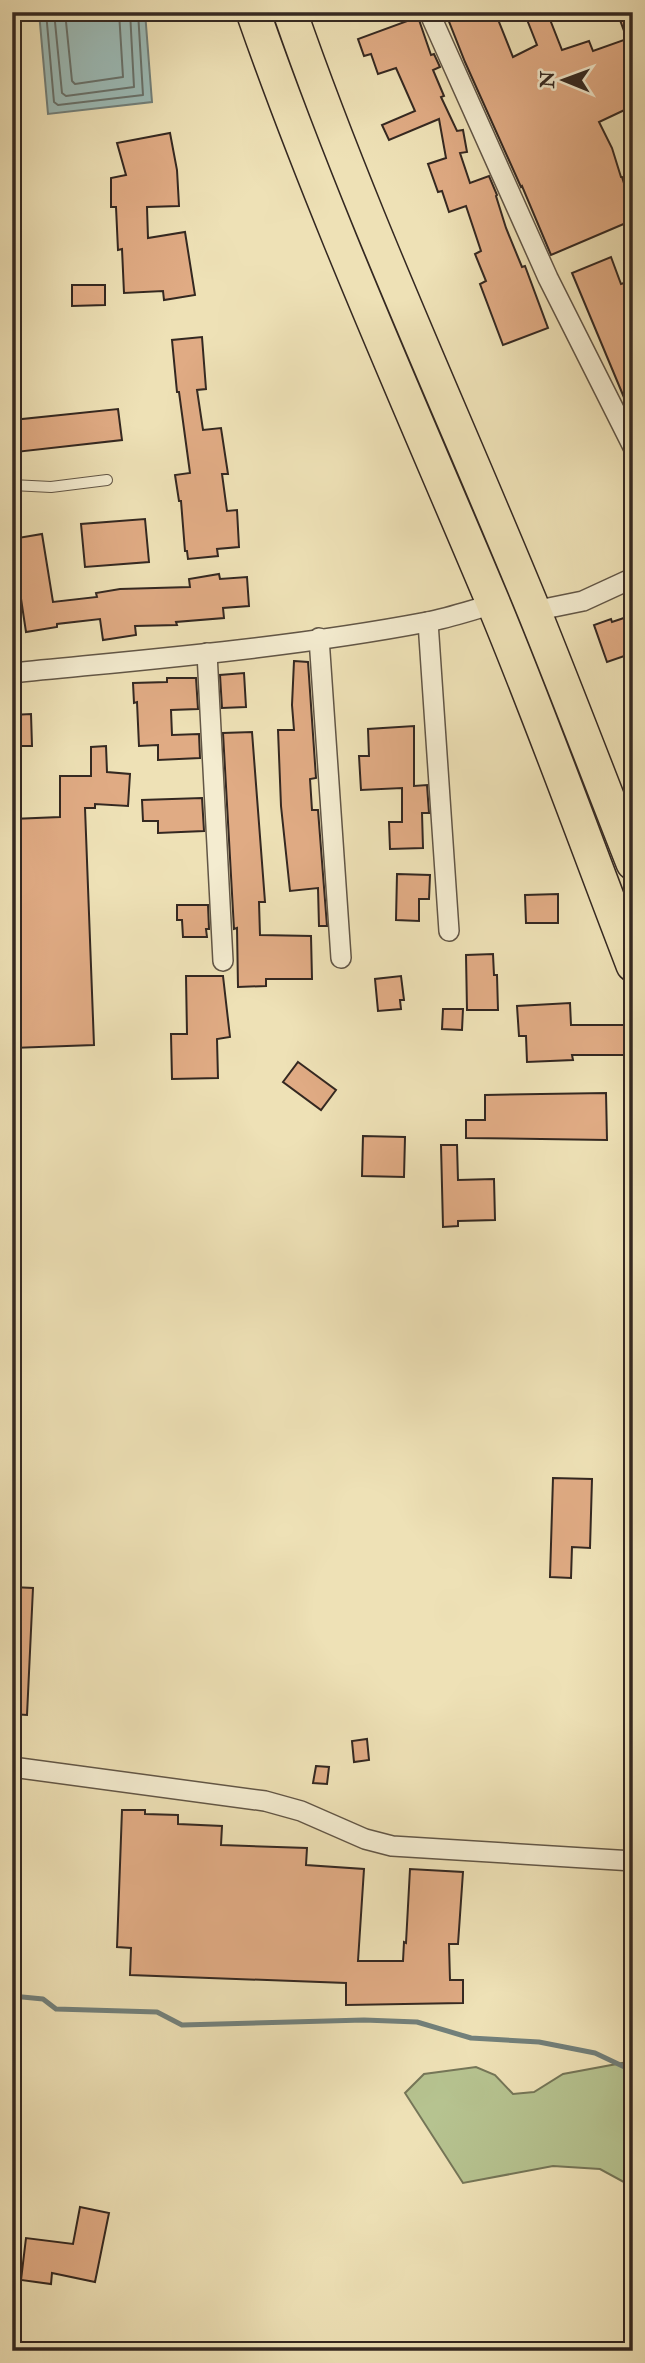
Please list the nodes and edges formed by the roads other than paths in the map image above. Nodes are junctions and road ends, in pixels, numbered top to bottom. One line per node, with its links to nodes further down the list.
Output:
1 (253, 12): 8 (highway)
2 (290, 12): 9 (highway)
3 (429, 12): 4 (street)
4 (633, 447)
5 (107, 480): 6 (lane)
6 (12, 485)
7 (633, 578): 9 (street)
8 (494, 604): 10 (street); 18 (highway)
9 (534, 611): 14 (highway)
10 (428, 622): 11 (street); 15 (street)
11 (319, 638): 12 (street); 16 (street)
12 (207, 653): 13 (street); 17 (street)
13 (12, 673)
14 (633, 863)
15 (449, 931)
16 (341, 958)
17 (223, 961)
18 (633, 965)
19 (12, 1767): 20 (street)
20 (633, 1861)

